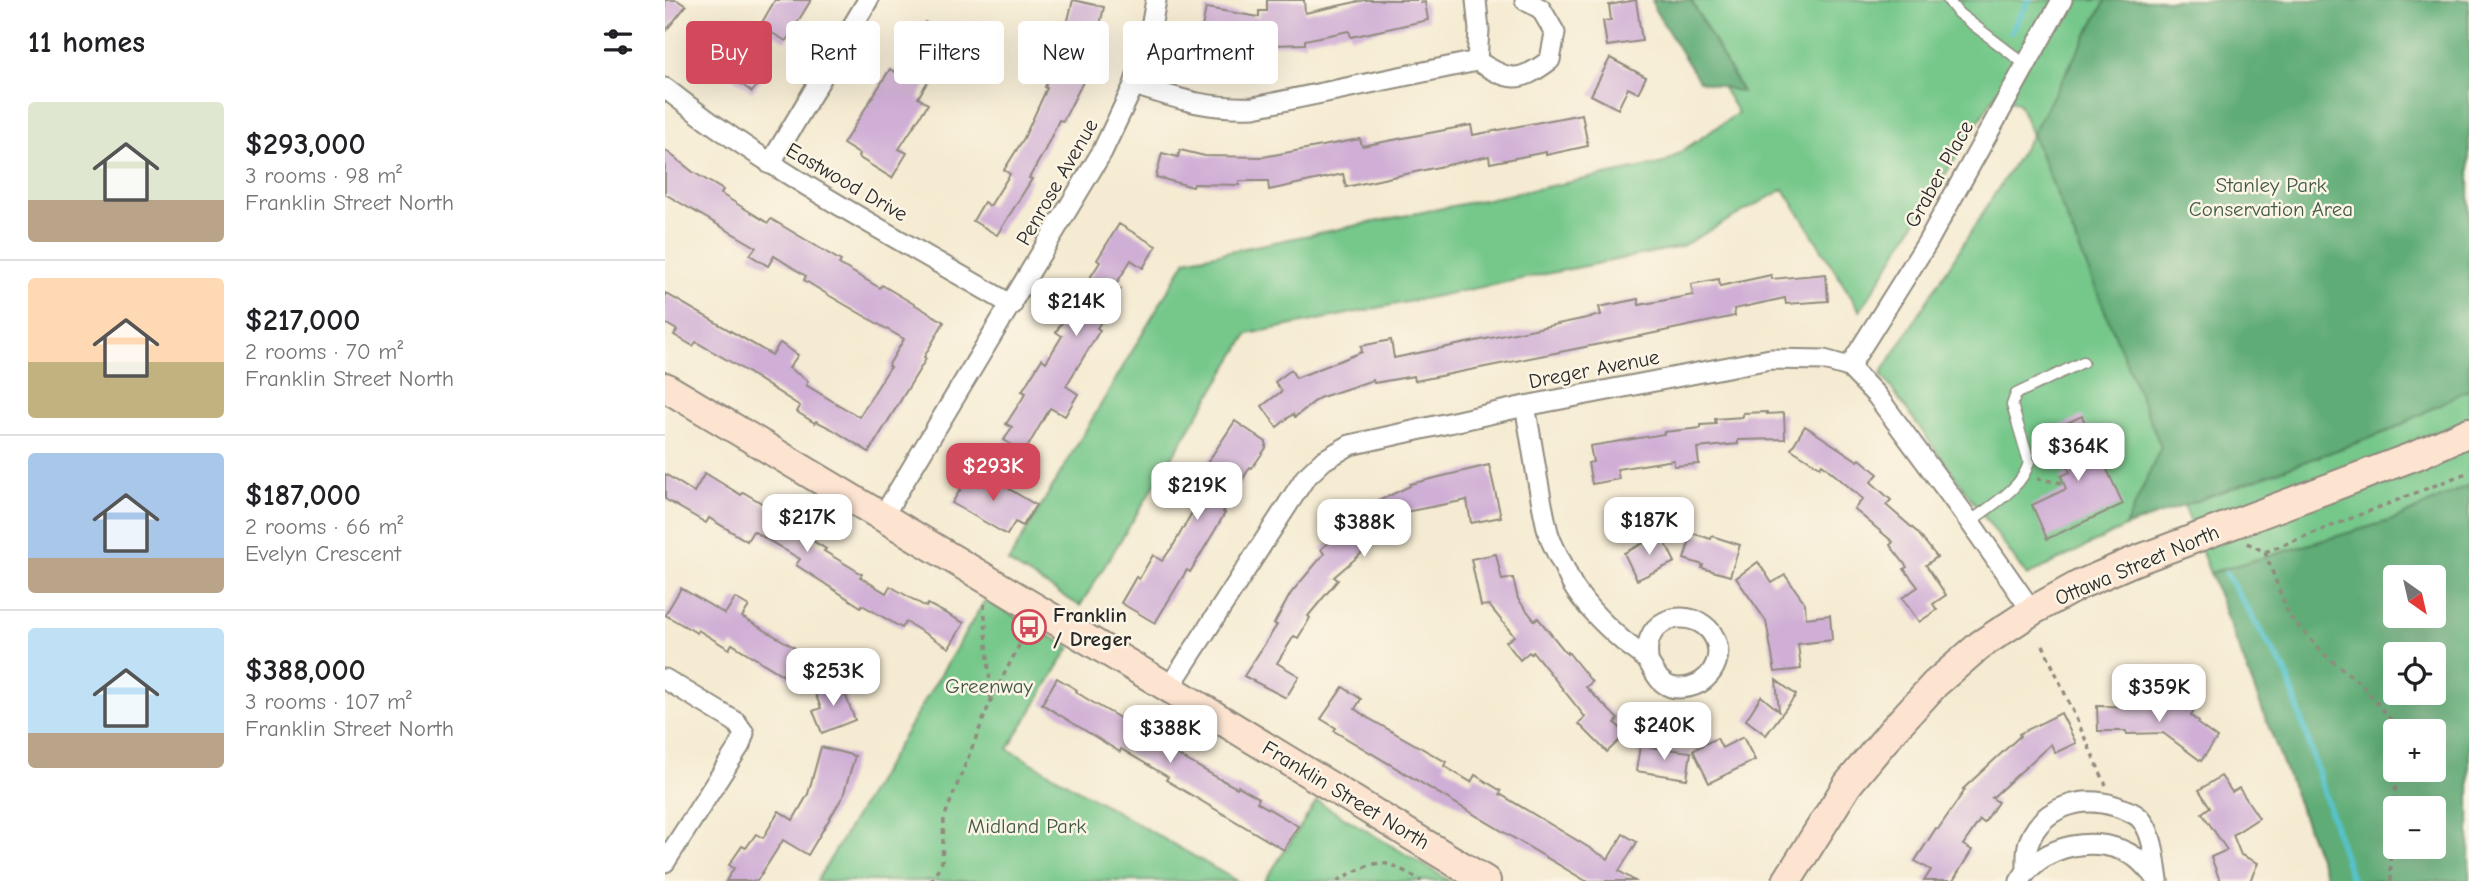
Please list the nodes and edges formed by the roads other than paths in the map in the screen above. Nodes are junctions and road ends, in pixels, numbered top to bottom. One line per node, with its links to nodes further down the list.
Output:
1 (868, 0): 11 (street)
2 (1156, 0): 9 (street, Penrose Avenue)
3 (1476, 0): 7 (street)
4 (1524, 0): 7 (street)
5 (1948, 0): 8 (lane)
6 (2062, 0): 8 (street, Graber Place)
7 (1477, 61): 9 (street)
8 (2026, 65): 14 (street, Graber Place)
9 (1134, 85): 12 (street, Penrose Avenue)
10 (665, 88): 11 (street, Eastwood Drive)
11 (771, 164): 12 (street, Eastwood Drive)
12 (1012, 305): 18 (street, Penrose Avenue)
13 (2083, 362): 19 (lane)
14 (1849, 367): 16 (street, Dreger Avenue); 19 (street)
15 (665, 387): 18 (street, Franklin Street North)
16 (1525, 406): 21 (street); 23 (street, Dreger Avenue)
17 (2469, 432): 20 (street, Ottawa Street North)
18 (883, 518): 23 (street, Franklin Street North)
19 (1970, 522): 20 (street)
20 (2032, 611): 27 (street, Ottawa Street North)
21 (1648, 661)
22 (665, 679): 24 (street)
23 (1170, 688): 26 (street, Franklin Street North)
24 (665, 862)
25 (2023, 875): 28 (street); 28 (street)
26 (1486, 881)
27 (1787, 881)
28 (2158, 881)

